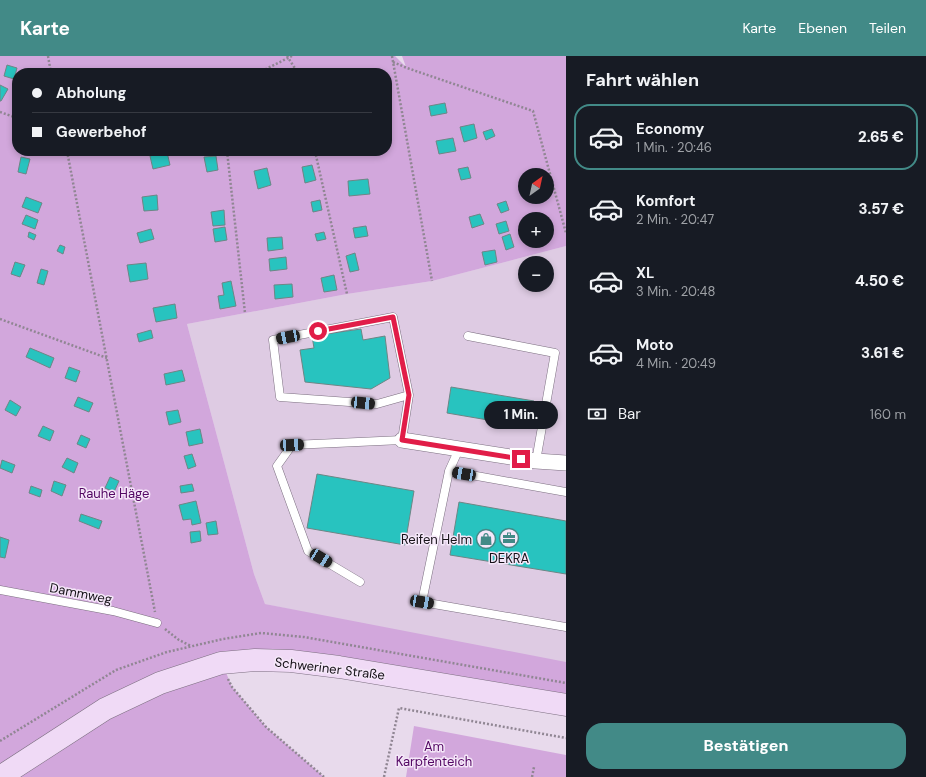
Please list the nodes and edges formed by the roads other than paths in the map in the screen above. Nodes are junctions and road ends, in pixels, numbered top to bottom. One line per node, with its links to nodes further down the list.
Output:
1 (468, 336): 5 (lane)
2 (409, 395): 2 (lane); 3 (lane)
3 (402, 440): 4 (street); 9 (lane)
4 (459, 449): 5 (street); 7 (lane)
5 (536, 461): 6 (street)
6 (566, 463)
7 (449, 471): 8 (lane); 12 (lane)
8 (566, 492)
9 (360, 582)
10 (0, 590): 11 (lane, Dammweg)
11 (157, 623)
12 (566, 627)
13 (566, 705): 14 (main road, Schweriner Straße)
14 (0, 777)

